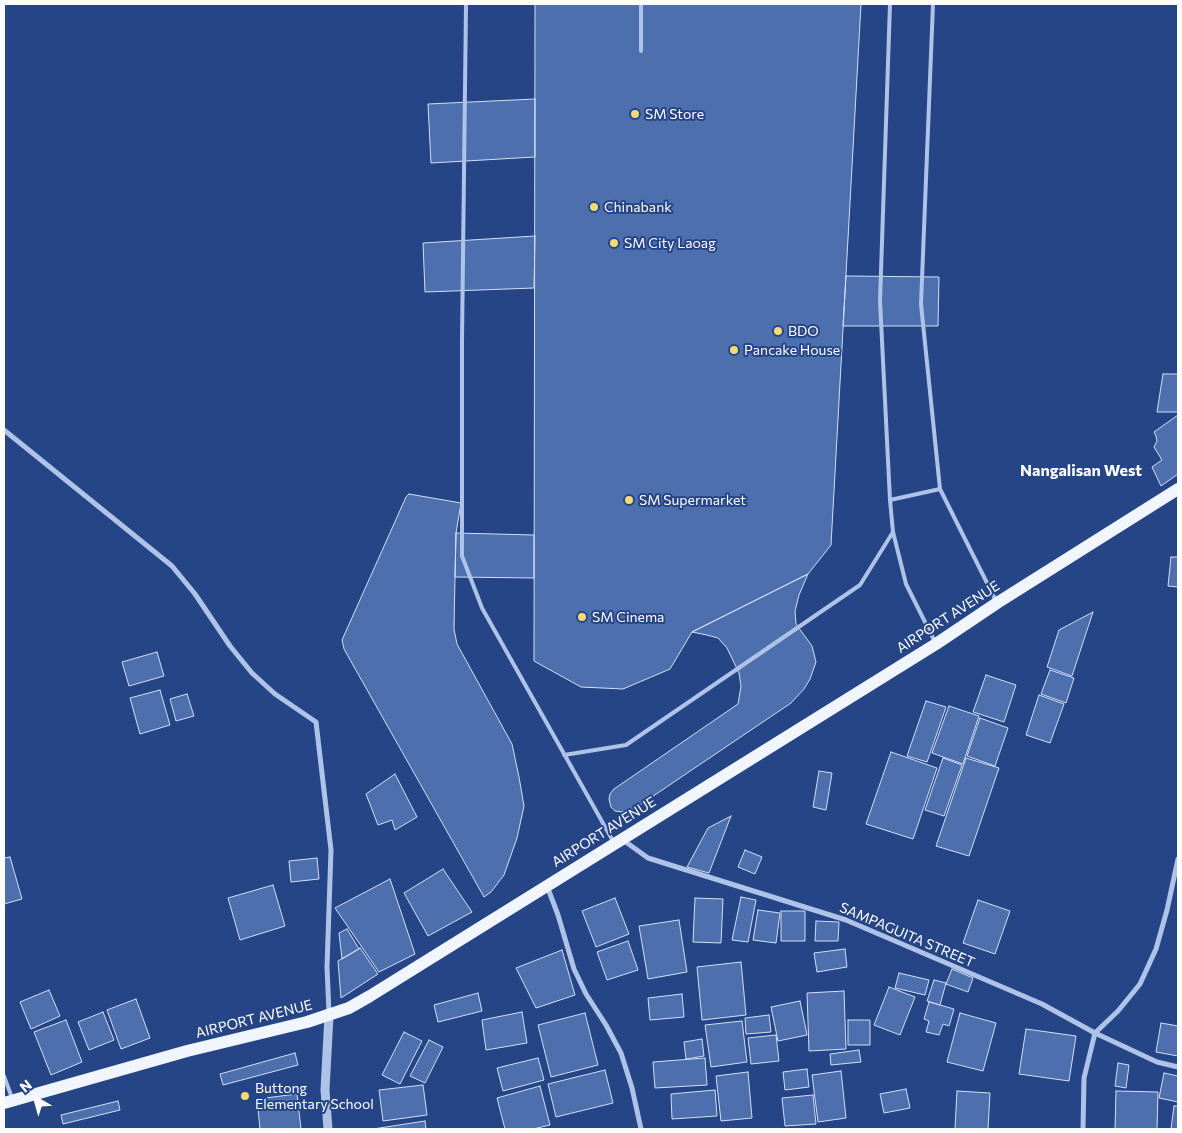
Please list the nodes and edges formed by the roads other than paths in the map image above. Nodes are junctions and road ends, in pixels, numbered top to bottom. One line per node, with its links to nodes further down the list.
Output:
1 (466, 4): 13 (lane)
2 (641, 4): 5 (lane)
3 (890, 4): 9 (lane)
4 (933, 4): 7 (lane)
5 (640, 51)
6 (4, 430): 17 (street)
7 (940, 489): 9 (lane); 11 (lane)
8 (1178, 489): 11 (main road, AIRPORT AVENUE)
9 (890, 500): 10 (lane)
10 (893, 532): 12 (lane); 13 (lane)
11 (997, 603): 12 (main road, AIRPORT AVENUE)
12 (936, 644): 14 (main road, AIRPORT AVENUE)
13 (564, 755): 14 (lane)
14 (618, 841): 16 (main road, AIRPORT AVENUE); 18 (street, SAMPAGUITA STREET)
15 (1178, 859): 18 (street)
16 (546, 885): 17 (main road, AIRPORT AVENUE); 23 (street)
17 (329, 1016): 21 (main road, AIRPORT AVENUE); 22 (street)
18 (1096, 1033): 19 (street, SAMPAGUITA STREET); 24 (street)
19 (1178, 1068)
20 (4, 1076): 21 (lane)
21 (8, 1101)
22 (328, 1129)
23 (641, 1129)
24 (1083, 1129)

